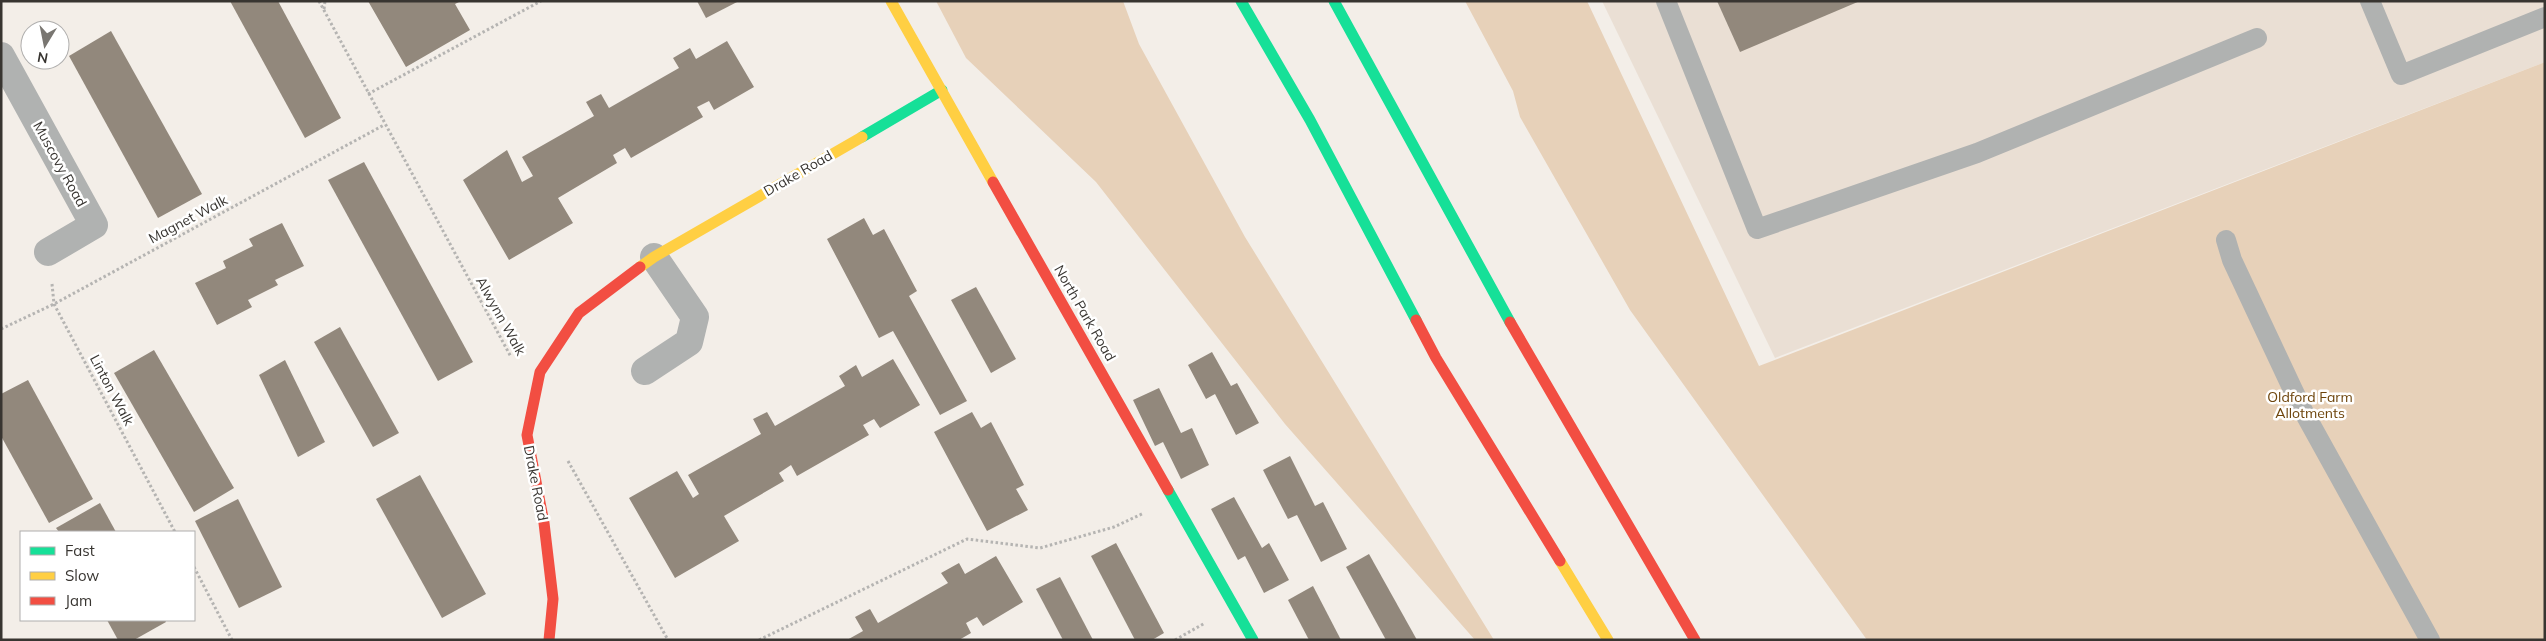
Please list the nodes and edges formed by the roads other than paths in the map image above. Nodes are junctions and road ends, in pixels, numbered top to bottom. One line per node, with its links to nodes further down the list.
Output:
1 (891, 1): 9 (main road, North Park Road)
2 (1242, 1): 16 (main road)
3 (1334, 1): 17 (main road)
4 (1666, 1): 7 (lane)
5 (2370, 1): 6 (lane)
6 (2545, 17)
7 (2257, 38)
8 (1, 56): 11 (street, Muscovy Road)
9 (942, 90): 12 (main road, Drake Road); 15 (main road, North Park Road)
10 (2226, 240): 18 (lane)
11 (48, 252)
12 (654, 257): 13 (street); 14 (main road, Drake Road)
13 (644, 371)
14 (550, 640)
15 (1253, 640)
16 (1608, 640)
17 (1695, 640)
18 (2430, 640)

